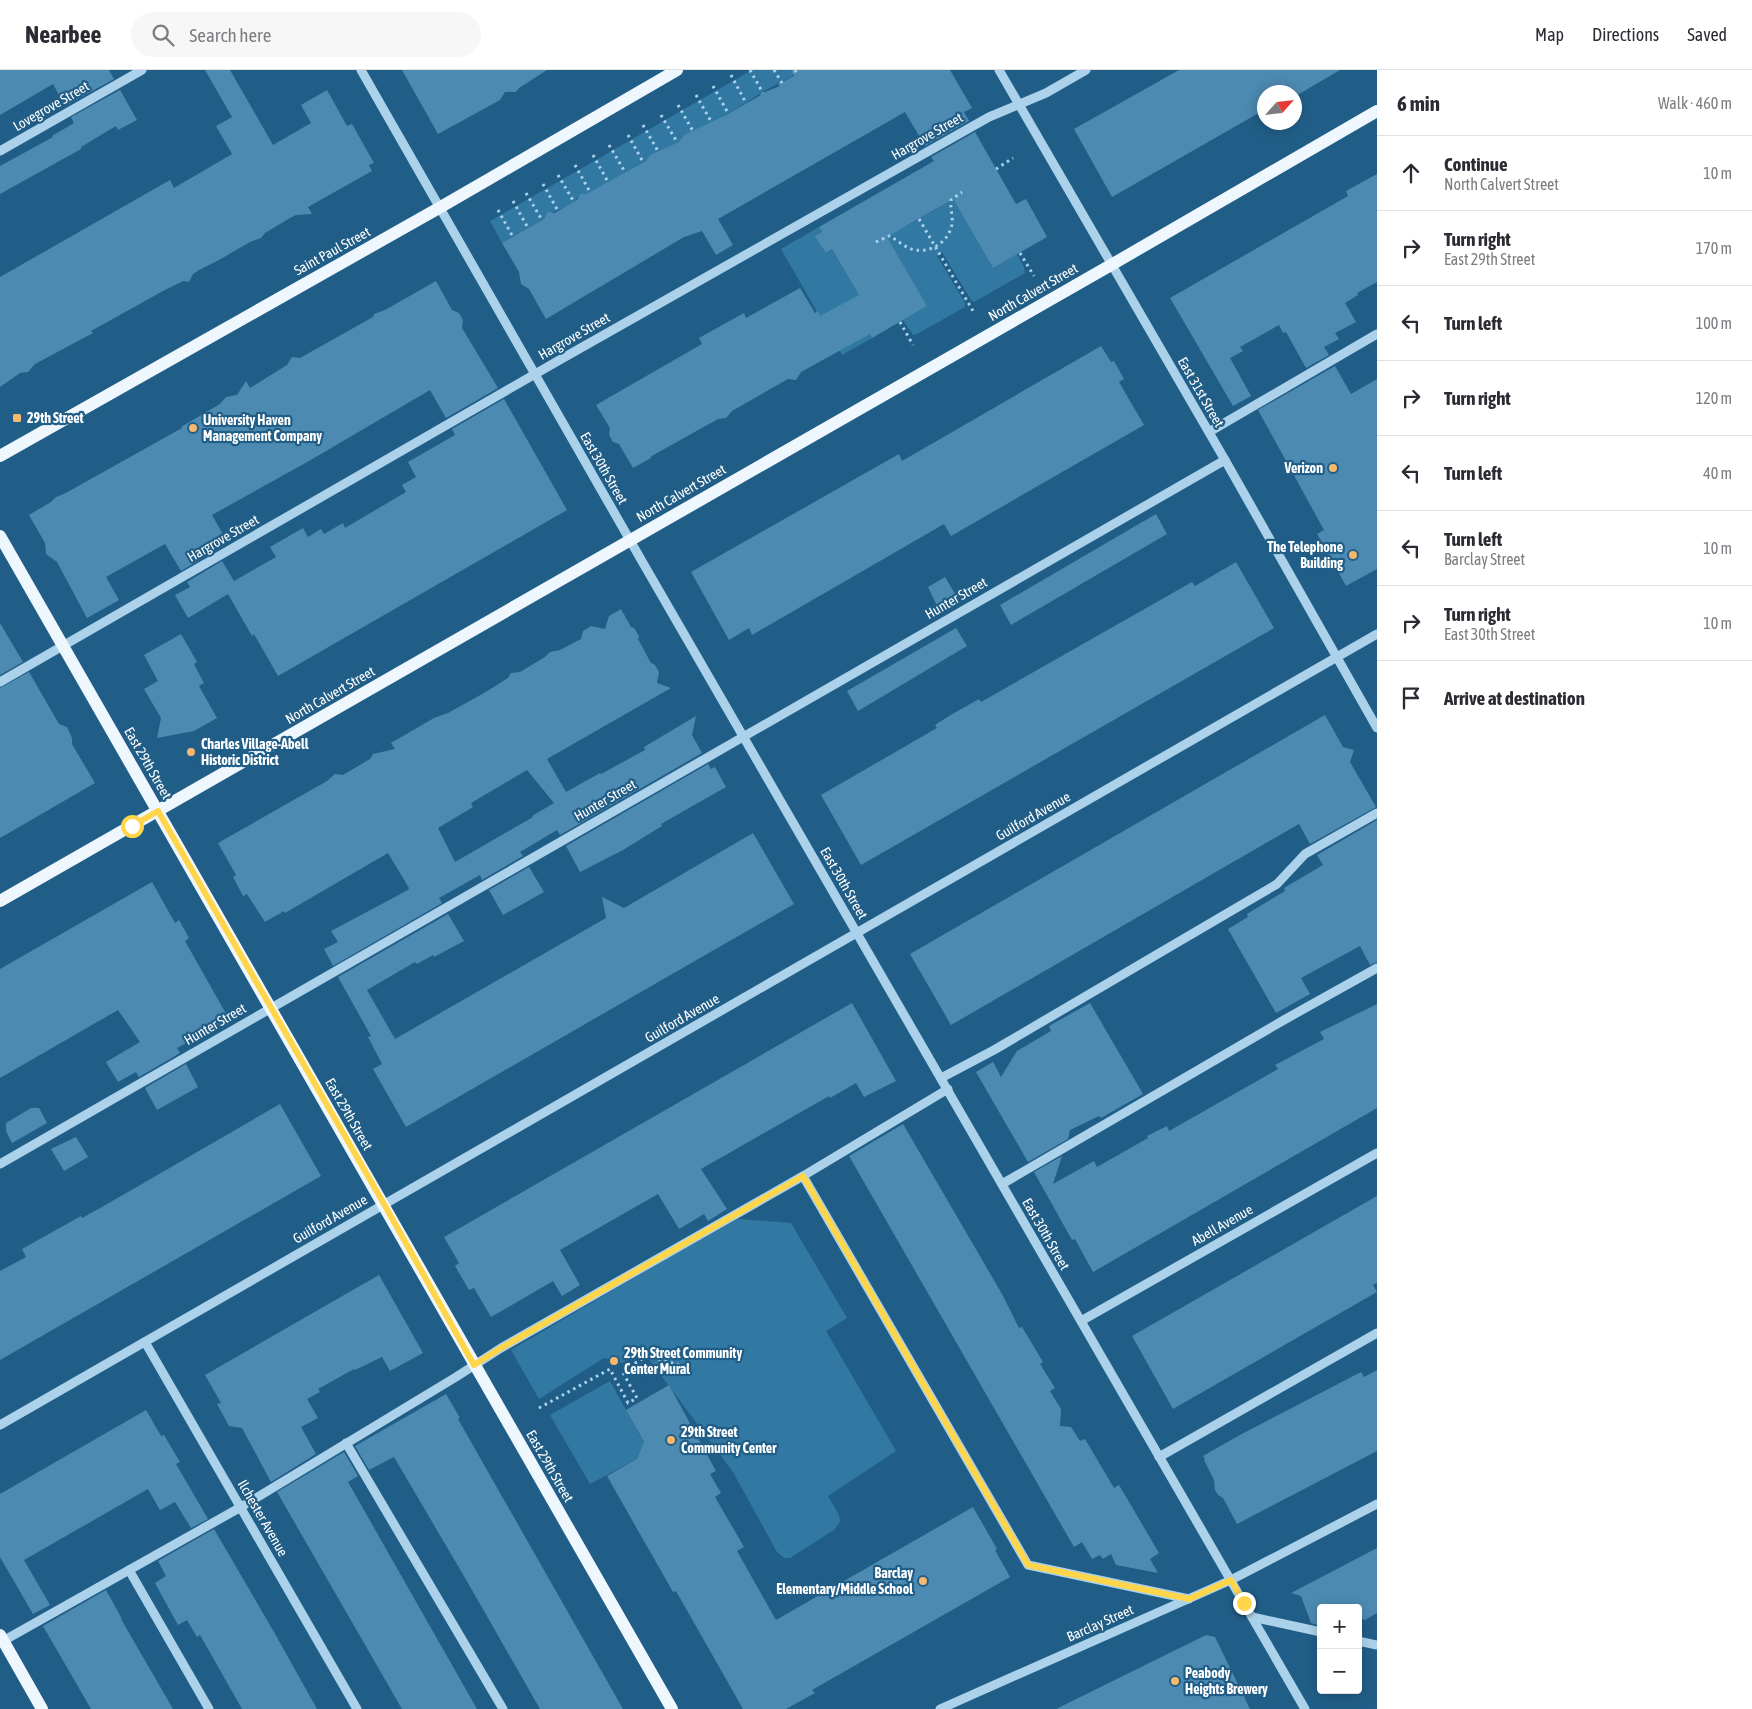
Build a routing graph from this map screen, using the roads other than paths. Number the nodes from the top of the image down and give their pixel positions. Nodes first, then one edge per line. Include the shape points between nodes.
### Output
1 (142, 70) edge
2 (361, 70) edge
3 (677, 70) edge
4 (999, 70) edge
5 (1086, 70) edge
6 (1019, 104) junction
7 (1377, 111) edge
8 (0, 151) edge
9 (439, 208) junction
10 (1111, 265) junction
11 (1377, 334) edge
12 (534, 374) junction
13 (1209, 432) junction
14 (0, 456) edge
15 (1224, 460) junction
16 (0, 536) edge
17 (630, 540) junction
18 (1377, 634) edge
19 (63, 646) junction
20 (1336, 657) junction
21 (0, 682) edge
22 (1377, 728) edge
23 (743, 736) junction
24 (158, 811) junction
25 (1377, 814) edge
26 (0, 901) edge
27 (857, 934) junction
28 (1377, 968) edge
29 (271, 1008) junction
30 (942, 1078) junction
31 (948, 1089) junction
32 (1377, 1153) edge
33 (0, 1164) edge
34 (803, 1176) junction
35 (1002, 1184) junction
36 (384, 1204) junction
37 (1080, 1321) junction
38 (1377, 1333) edge
39 (145, 1342) junction
40 (474, 1365) junction
41 (0, 1425) edge
42 (346, 1443) junction
43 (1159, 1457) junction
44 (1377, 1504) edge
45 (241, 1507) junction
46 (129, 1570) junction
47 (1231, 1580) junction
48 (1189, 1599) junction
49 (1252, 1617) junction
50 (1317, 1631) edge
51 (2, 1638) edge
52 (1362, 1642) edge
53 (1377, 1645) edge
54 (42, 1709) edge
55 (209, 1709) edge
56 (357, 1709) edge
57 (504, 1709) edge
58 (672, 1709) edge
59 (940, 1709) edge
60 (1305, 1709) edge

1 - 8 street, Lovegrove Street
2 - 9 street, East 30th Street
3 - 9 main road, Saint Paul Street
4 - 6 street, East 31st Street
5 - 6 street, Hargrove Street
6 - 10 street, East 31st Street
6 - 12 street, Hargrove Street via 988,117
7 - 10 main road, North Calvert Street
9 - 12 street, East 30th Street
9 - 14 main road, Saint Paul Street
10 - 13 street, East 31st Street
10 - 17 main road, North Calvert Street
11 - 13 street
12 - 17 street, East 30th Street
12 - 19 street, Hargrove Street
13 - 15 street, East 31st Street
15 - 20 street, East 31st Street
15 - 23 street, Hunter Street
16 - 19 main road, East 29th Street
17 - 23 street, East 30th Street
17 - 24 main road, North Calvert Street
18 - 20 street, Guilford Avenue
19 - 21 street, Hargrove Street
19 - 24 main road, East 29th Street
20 - 22 street, East 31st Street
20 - 27 street, Guilford Avenue
23 - 27 street, East 30th Street
23 - 29 street, Hunter Street
24 - 26 main road, North Calvert Street
24 - 29 main road, East 29th Street
25 - 30 street via 1305,854 1277,884
27 - 30 street, East 30th Street
27 - 36 street, Guilford Avenue
28 - 35 street
29 - 33 street, Hunter Street
29 - 36 main road, East 29th Street
30 - 31 street, East 30th Street
31 - 34 street
31 - 35 street, East 30th Street
32 - 37 street, Abell Avenue
34 - 40 street
34 - 48 street via 1028,1565
35 - 37 street, East 30th Street
36 - 39 street, Guilford Avenue
36 - 40 main road, East 29th Street
37 - 43 street, East 30th Street
38 - 43 street
39 - 41 street, Guilford Avenue
39 - 45 street, Ilchester Avenue
40 - 42 street
40 - 58 main road, East 29th Street
42 - 45 street
42 - 57 street
43 - 47 street, East 30th Street
44 - 47 street, Barclay Street
45 - 46 street
45 - 56 street, Ilchester Avenue
46 - 51 street
46 - 55 street
47 - 48 street, Barclay Street
47 - 49 street, East 30th Street
48 - 59 street, Barclay Street
49 - 50 street
49 - 60 street, East 30th Street
51 - 54 main road
52 - 53 street

